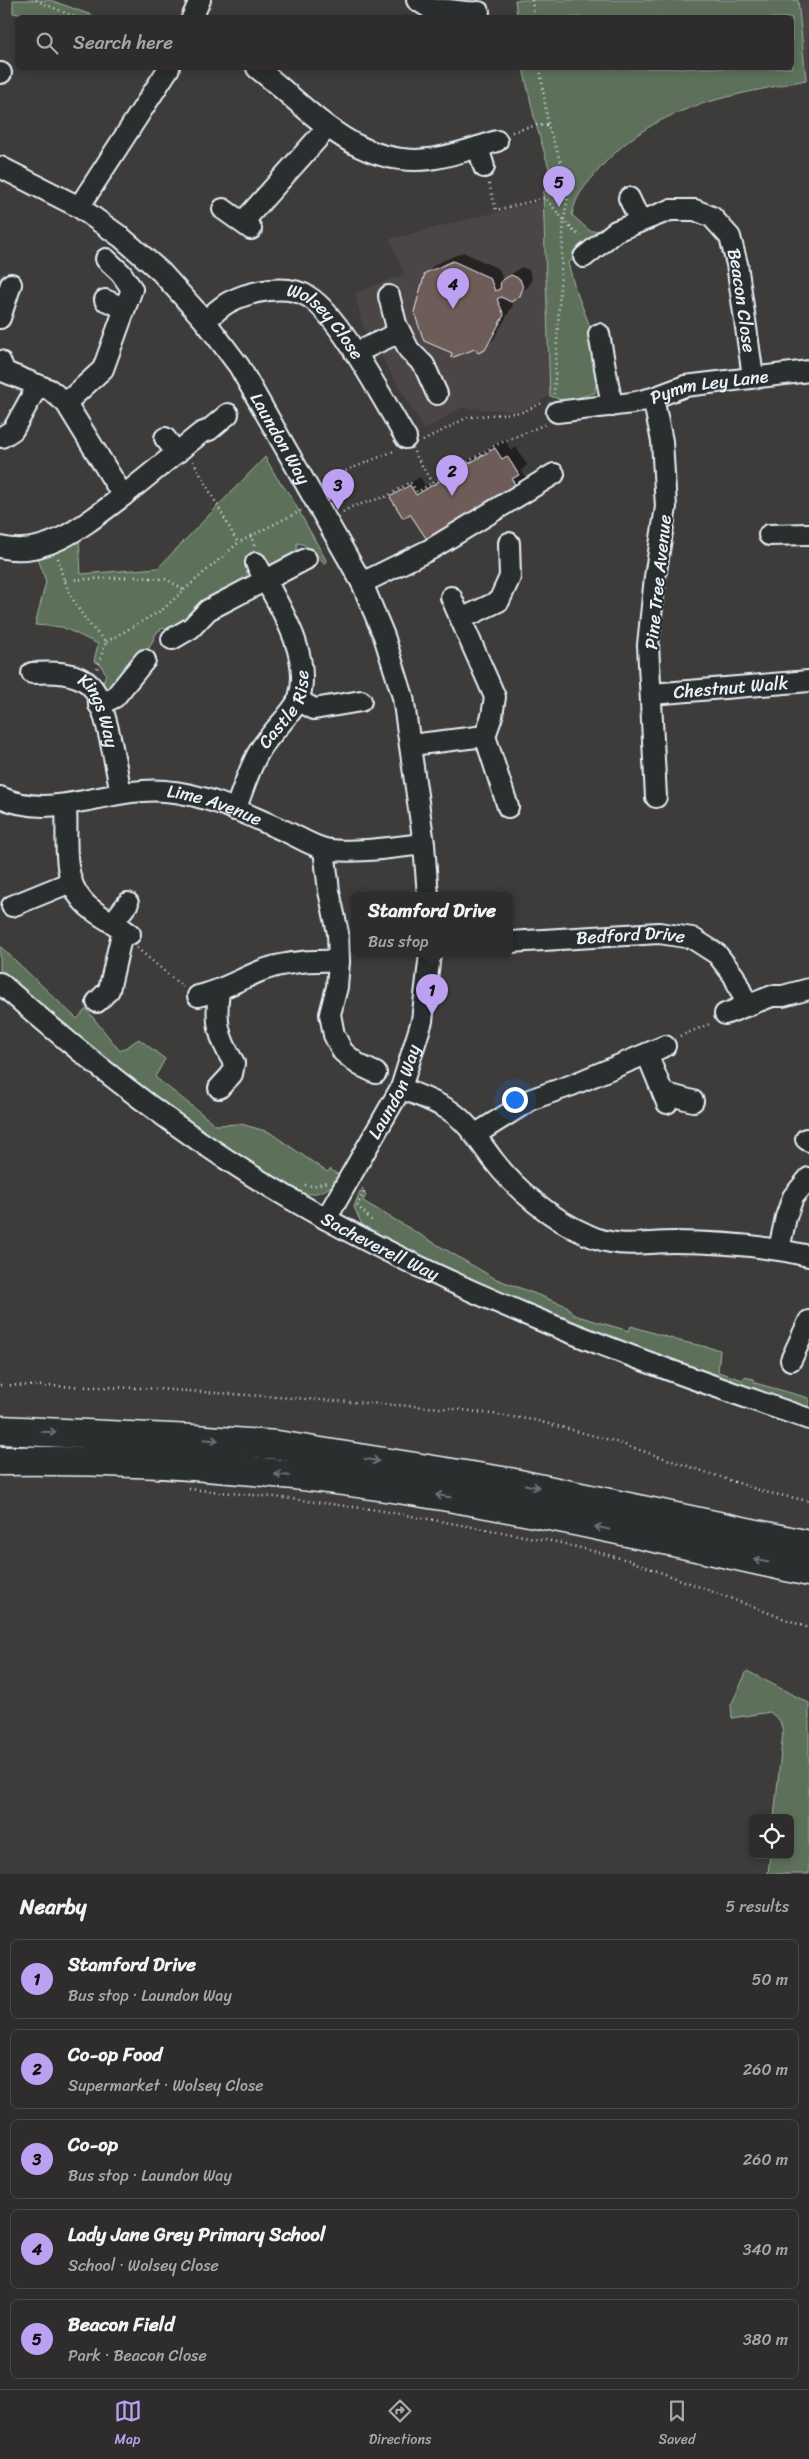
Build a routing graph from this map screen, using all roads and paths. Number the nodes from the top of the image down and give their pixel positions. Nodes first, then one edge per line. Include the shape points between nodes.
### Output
1 (36, 0) edge
2 (200, 0) edge
3 (532, 0) edge
4 (431, 9) edge
5 (478, 12) dead end
6 (70, 15) edge
7 (193, 15) edge
8 (534, 15) edge
9 (168, 70) edge
10 (260, 70) edge
11 (540, 70) edge
12 (548, 125) junction
13 (327, 128) junction
14 (487, 144) junction
15 (0, 167) edge
16 (484, 167) joint
17 (630, 198) dead end
18 (79, 207) junction
19 (223, 209) dead end
20 (564, 219) junction
21 (640, 220) junction
22 (585, 247) joint
23 (106, 259) dead end
24 (11, 284) dead end
25 (389, 296) dead end
26 (105, 300) dead end
27 (124, 308) junction
28 (0, 318) edge
29 (205, 321) junction
30 (400, 332) junction
31 (599, 334) dead end
32 (355, 353) junction
33 (2, 369) edge
34 (809, 371) edge
35 (753, 377) junction
36 (38, 385) junction
37 (437, 394) dead end
38 (653, 398) junction
39 (66, 403) junction
40 (556, 404) junction
41 (612, 406) junction
42 (228, 414) dead end
43 (2, 437) dead end
44 (409, 443) junction
45 (176, 446) junction
46 (554, 474) dead end
47 (432, 483) junction
48 (123, 496) junction
49 (337, 505) dead end
50 (342, 512) dead end
51 (769, 535) dead end
52 (804, 535) edge
53 (54, 542) junction
54 (238, 543) junction
55 (509, 543) dead end
56 (0, 547) edge
57 (306, 559) dead end
58 (260, 572) junction
59 (65, 580) junction
60 (362, 583) junction
61 (184, 590) junction
62 (451, 597) dead end
63 (461, 619) junction
64 (172, 639) dead end
65 (106, 642) junction
66 (145, 660) dead end
67 (32, 673) dead end
68 (809, 681) edge
69 (652, 694) junction
70 (95, 696) junction
71 (298, 700) junction
72 (361, 702) dead end
73 (484, 736) junction
74 (411, 745) junction
75 (121, 793) junction
76 (0, 797) edge
77 (656, 797) dead end
78 (66, 806) junction
79 (508, 807) dead end
80 (235, 810) junction
81 (424, 844) junction
82 (324, 849) junction
83 (71, 882) junction
84 (428, 892) edge
85 (128, 903) dead end
86 (12, 906) dead end
87 (122, 929) junction
88 (513, 942) edge
89 (430, 957) edge
90 (339, 961) junction
91 (0, 983) edge
92 (809, 989) edge
93 (198, 996) joint
94 (222, 1000) junction
95 (97, 1002) dead end
96 (747, 1005) junction
97 (725, 1014) joint
98 (656, 1050) junction
99 (362, 1073) dead end
100 (219, 1088) dead end
101 (401, 1088) junction
102 (693, 1101) dead end
103 (476, 1134) junction
104 (809, 1178) edge
105 (350, 1179) junction
106 (301, 1183) dead end
107 (326, 1219) junction
108 (375, 1224) dead end
109 (779, 1249) junction
110 (809, 1256) edge
111 (809, 1320) edge
112 (791, 1360) dead end
113 (0, 1385) edge
114 (809, 1420) edge
115 (0, 1430) edge
116 (0, 1461) edge
117 (187, 1489) dead end
118 (809, 1501) edge
119 (809, 1546) edge
120 (809, 1572) edge
121 (809, 1628) edge

1 - 6 path
2 - 7 street
3 - 8 path
4 - 5 street via 446,7 465,13
9 - 18 street
10 - 13 street
11 - 12 path
12 - 14 path via 501,135
12 - 20 path via 569,190
13 - 14 street via 357,147 409,159 431,159
13 - 19 street via 247,226
14 - 16 street
15 - 18 street, Laundon Way
16 - 20 path via 496,210 544,198
17 - 21 street
18 - 29 street, Laundon Way via 121,237 161,272
20 - 22 path
20 - 40 path
21 - 22 street, Beacon Close
21 - 35 street, Beacon Close via 670,210 695,210 712,217 730,237 737,264
23 - 27 street via 122,273 132,289
24 - 28 street
25 - 30 street
26 - 27 street
27 - 39 street via 103,369
29 - 32 street, Wolsey Close via 227,303 247,295 291,290 309,297 325,310
29 - 60 street, Laundon Way via 238,366
30 - 32 street
30 - 37 street via 409,350 424,365
31 - 41 street
32 - 44 street, Wolsey Close
33 - 36 street
34 - 35 street, Pymm Ley Lane
35 - 38 street, Pymm Ley Lane via 685,386
36 - 39 street
36 - 43 street via 13,430
38 - 41 street, Pymm Ley Lane
38 - 69 street, Pine Tree Avenue via 662,441 666,506 648,645
39 - 48 street
40 - 41 street, Pymm Ley Lane
40 - 44 path via 523,412 468,417
40 - 47 path via 552,422 496,445
42 - 45 street via 209,430
44 - 47 path
44 - 49 path via 331,477 342,501
45 - 48 street
45 - 54 path
46 - 60 street via 431,549
47 - 50 path via 418,492 410,482 388,496
48 - 53 street
51 - 52 street
53 - 56 street via 30,549
53 - 59 path
54 - 58 path via 251,536 258,553
54 - 61 path
55 - 63 street via 510,577 500,601
57 - 58 street
58 - 64 street via 243,590 208,610 191,628
58 - 71 street, Castle Rise via 301,658 303,680
59 - 61 path via 166,579
59 - 65 path via 88,626
60 - 74 street, Laundon Way via 384,636 400,689
61 - 65 path via 162,610
62 - 63 street
63 - 73 street via 495,697
65 - 70 path
66 - 70 street via 115,697
67 - 70 street, Kings Way via 64,674 80,679
68 - 69 street, Chestnut Walk
69 - 77 street, Pine Tree Avenue
70 - 75 street, Kings Way via 105,718
71 - 72 street via 314,709
71 - 80 street, Castle Rise via 259,752
73 - 74 street
73 - 79 street
74 - 81 street, Laundon Way
75 - 78 street, Lime Avenue
75 - 80 street, Lime Avenue via 167,791 202,798
76 - 78 street, Lime Avenue via 30,805
78 - 83 street
80 - 82 street, Lime Avenue
81 - 82 street, Lime Avenue
81 - 84 street, Laundon Way
82 - 90 street via 338,933
83 - 86 street
83 - 87 street via 82,901
85 - 87 street
87 - 93 path via 134,945
87 - 95 street via 109,990
88 - 96 street, Bedford Drive via 659,933 692,938 717,954 734,976
89 - 101 street, Laundon Way via 422,1021
90 - 94 street via 309,960 263,970
90 - 99 street via 330,1014 334,1035 343,1052
91 - 107 street, Sacheverell Way via 120,1085 251,1176
92 - 96 street
93 - 94 street
94 - 100 street via 216,1017 234,1063 232,1074
96 - 97 street
97 - 98 path via 719,1020 668,1041
98 - 102 street via 665,1098
98 - 103 street via 532,1099
101 - 103 street via 450,1111
101 - 105 street, Laundon Way
103 - 109 street via 494,1161 521,1190 552,1214 589,1236 622,1245 674,1242
104 - 109 street via 792,1197
105 - 106 path via 336,1170 321,1184
105 - 107 street, Laundon Way
105 - 108 path via 365,1191 357,1205
107 - 114 street, Sacheverell Way via 436,1275 526,1314
109 - 110 street
111 - 112 street
113 - 118 path via 171,1390 456,1409 526,1418 610,1440 765,1492
115 -> 119 highway via 277,1446 509,1482
120 -> 116 highway via 442,1496 373,1486 181,1466
117 - 121 path via 377,1510 557,1542 628,1560

